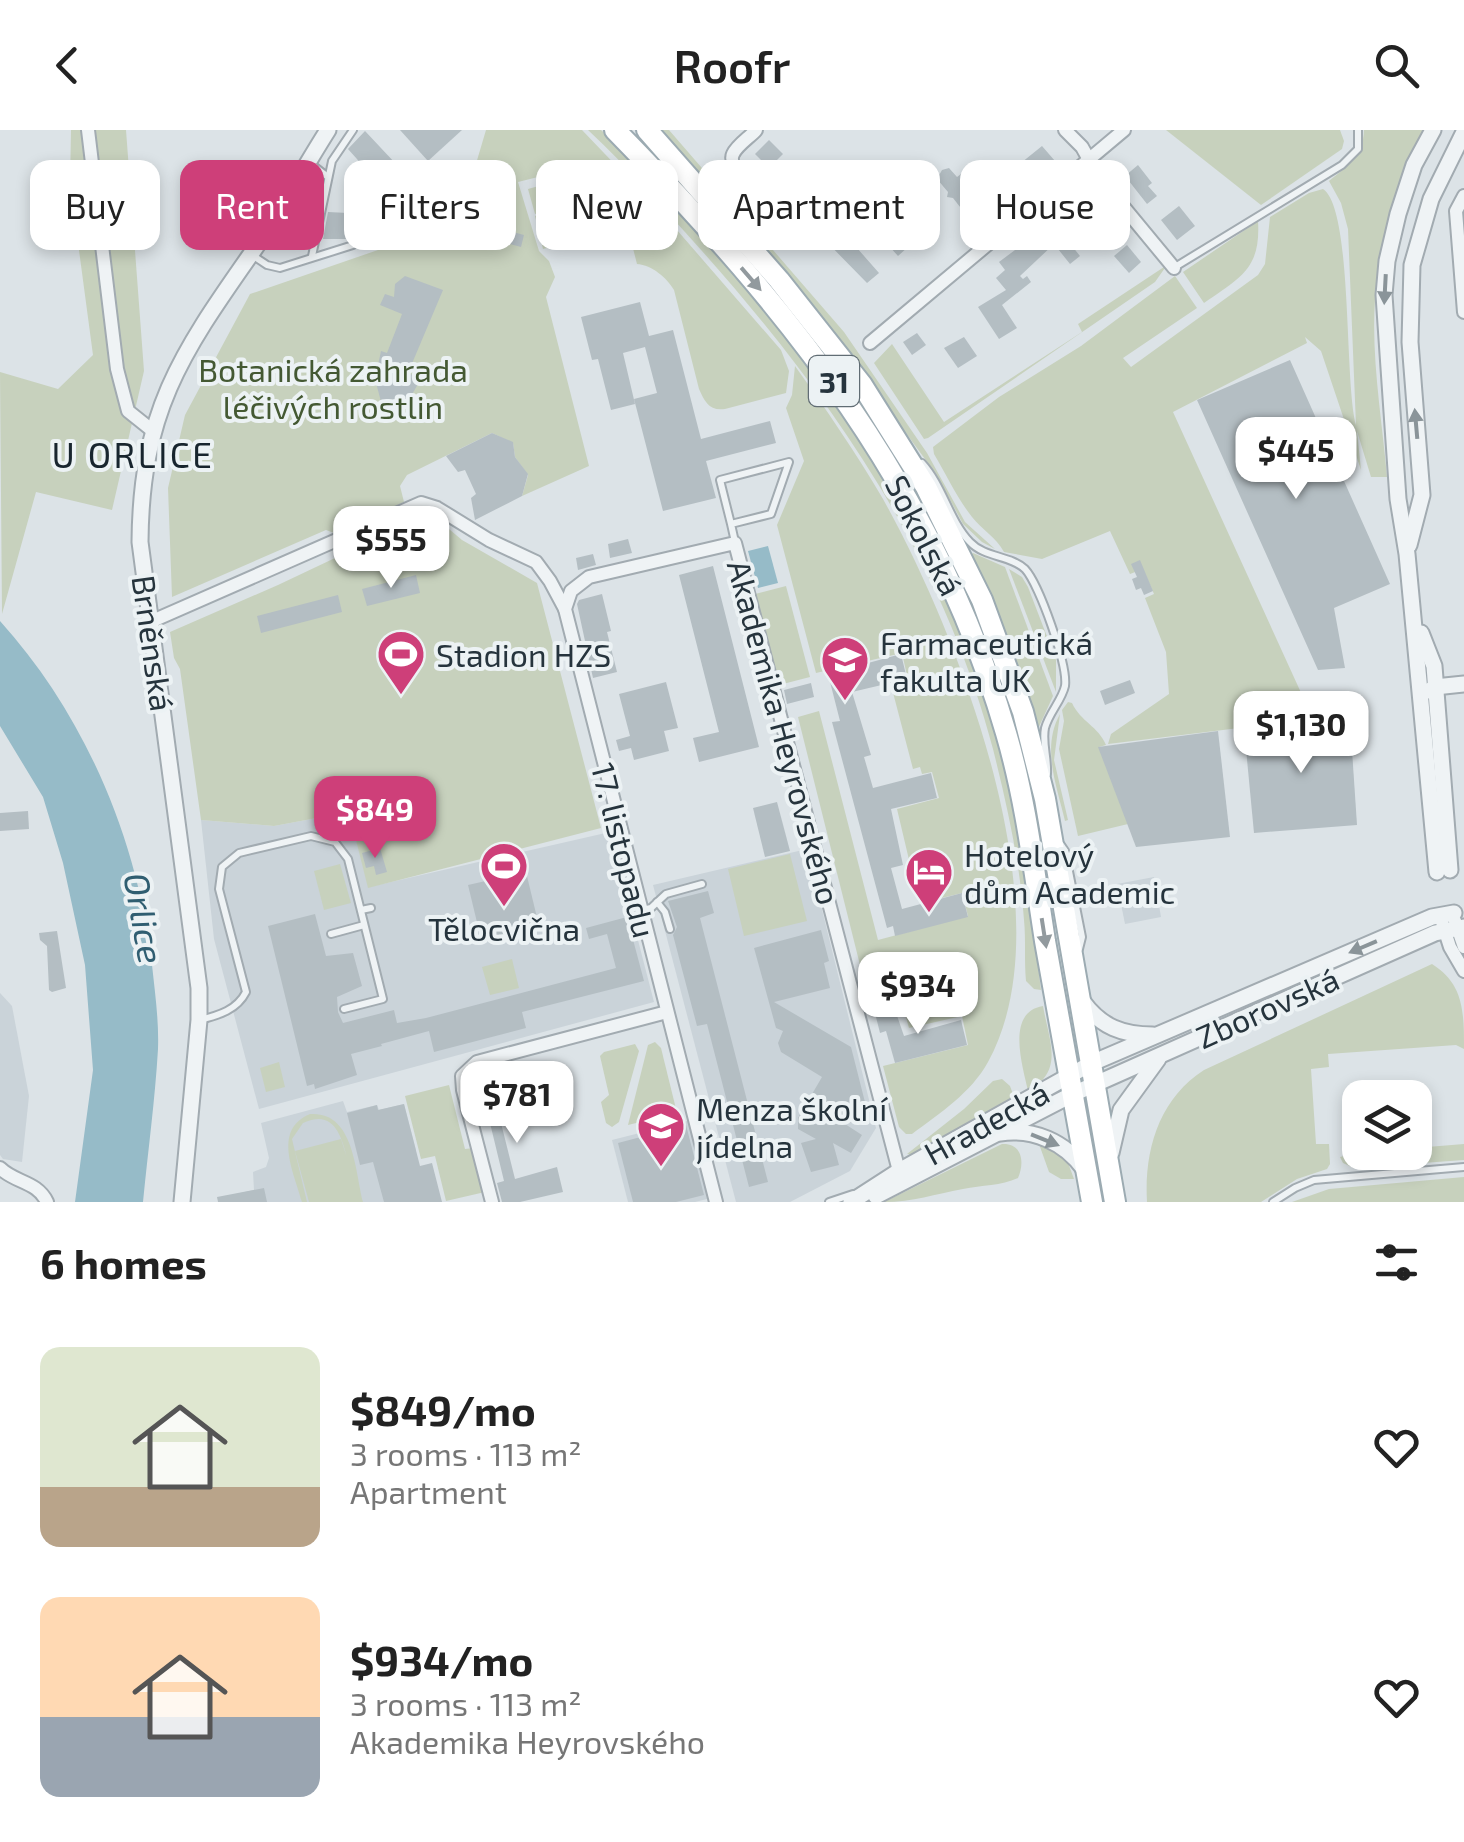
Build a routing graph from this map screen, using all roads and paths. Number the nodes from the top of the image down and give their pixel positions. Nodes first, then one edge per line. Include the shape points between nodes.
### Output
1 (88, 130) edge
2 (328, 130) edge
3 (353, 130) edge
4 (615, 130) edge
5 (647, 130) edge
6 (756, 130) edge
7 (1065, 130) edge
8 (1124, 130) edge
9 (1358, 130) edge
10 (1433, 130) edge
11 (1464, 132) edge
12 (309, 160) edge
13 (732, 160) edge
14 (1089, 160) edge
15 (1091, 160) edge
16 (324, 175) edge
17 (328, 178) junction
18 (1464, 196) edge
19 (1130, 212) edge
20 (344, 247) edge
21 (253, 250) edge
22 (983, 250) edge
23 (251, 254) junction
24 (312, 256) junction
25 (1174, 268) joint
26 (1464, 312) edge
27 (870, 344) dead end
28 (152, 431) junction
29 (899, 442) junction
30 (1407, 466) junction
31 (730, 524) junction
32 (736, 543) junction
33 (1407, 554) junction
34 (565, 609) junction
35 (150, 622) junction
36 (1464, 684) edge
37 (1426, 687) junction
38 (1045, 799) junction
39 (1443, 871) dead end
40 (702, 884) dead end
41 (657, 902) junction
42 (371, 908) dead end
43 (361, 910) junction
44 (641, 910) junction
45 (1452, 923) edge
46 (364, 925) junction
47 (670, 929) dead end
48 (331, 934) dead end
49 (1464, 948) edge
50 (1464, 972) edge
51 (1080, 998) junction
52 (344, 1010) dead end
53 (667, 1012) junction
54 (199, 1020) junction
55 (1157, 1035) junction
56 (1162, 1054) junction
57 (1093, 1073) junction
58 (1072, 1084) junction
59 (991, 1134) junction
60 (1464, 1167) edge
61 (899, 1171) junction
62 (1088, 1174) junction
63 (1111, 1176) junction
64 (3, 1178) edge
65 (874, 1187) junction
66 (47, 1202) edge
67 (182, 1202) edge
68 (492, 1202) edge
69 (716, 1202) edge
70 (830, 1202) edge
71 (851, 1202) edge
72 (863, 1202) edge
73 (1092, 1202) edge
74 (1115, 1202) edge
75 (1273, 1202) edge

1 - 28 street via 117,369 128,411
2 - 12 street, Brněnská
3 - 17 lane via 334,154
4 -> 58 main road, Sokolská / 31 via 830,376 892,468 943,564 984,664 1018,779
5 - 29 main road, Sokolská / 31 via 819,328
6 - 13 street
7 - 14 street
8 - 15 street
9 - 25 lane via 1358,149 1348,160
10 -> 30 street via 1410,178 1387,262 1385,338
30 -> 11 street via 1412,265 1430,199
16 - 17 lane
17 - 24 lane
18 - 26 street via 1456,211
19 - 25 street
20 - 24 lane
21 - 23 street, Brněnská
22 - 27 street
23 - 24 lane via 280,268
23 - 28 street, Brněnská via 174,374
28 - 35 street, Brněnská via 140,508
29 - 38 main road, Sokolská / 31 via 982,600 1023,712
29 - 38 lane via 928,470 968,540 1019,564 1036,590 1065,682 1044,731
30 - 33 street
30 - 33 street via 1422,496
31 - 31 lane via 771,514 789,462 720,480
31 - 32 lane
32 - 34 street, Akademika Heyrovského via 590,577 571,592
32 - 61 street, Akademika Heyrovského
33 - 37 street via 1413,610 1434,666
34 - 35 street, 17. listopadu via 536,562 437,508 414,504
34 - 44 street, 17. listopadu
35 - 54 street, Brněnská via 190,903
36 - 37 street
37 - 39 street
38 - 51 main road, Sokolská / 31
40 - 41 lane
41 - 44 lane
41 - 47 lane
42 - 43 lane
43 - 46 lane
43 - 54 lane via 348,858 335,842 311,836 239,853 222,867 218,888 246,992 226,1012
44 - 53 street, 17. listopadu
45 - 49 street
45 - 50 street
45 -> 55 street, Zborovská
45 - 56 street, Zborovská
46 - 48 lane
46 - 52 lane via 383,999
51 - 55 street via 1108,1027
51 - 57 main road, Sokolská / 31
53 - 68 street via 469,1068 462,1090
53 - 69 street, 17. listopadu
54 - 67 street, Brněnská
55 - 57 street, Zborovská
56 - 57 street, Zborovská
56 - 63 street via 1121,1110
57 - 58 street, Zborovská
57 - 63 main road, Sokolská / 31
58 - 59 street, Hradecká
58 - 61 street, Hradecká
58 - 62 main road, Sokolská / 31
59 -> 62 street via 1051,1140
59 - 72 street, Hradecká
60 - 75 lane via 1337,1176 1294,1188
61 - 65 street, Hradecká
62 - 73 main road, Sokolská / 31
63 - 74 main road, Sokolská / 31
64 - 66 street via 38,1189
65 - 70 lane
65 - 71 street, Hradecká

